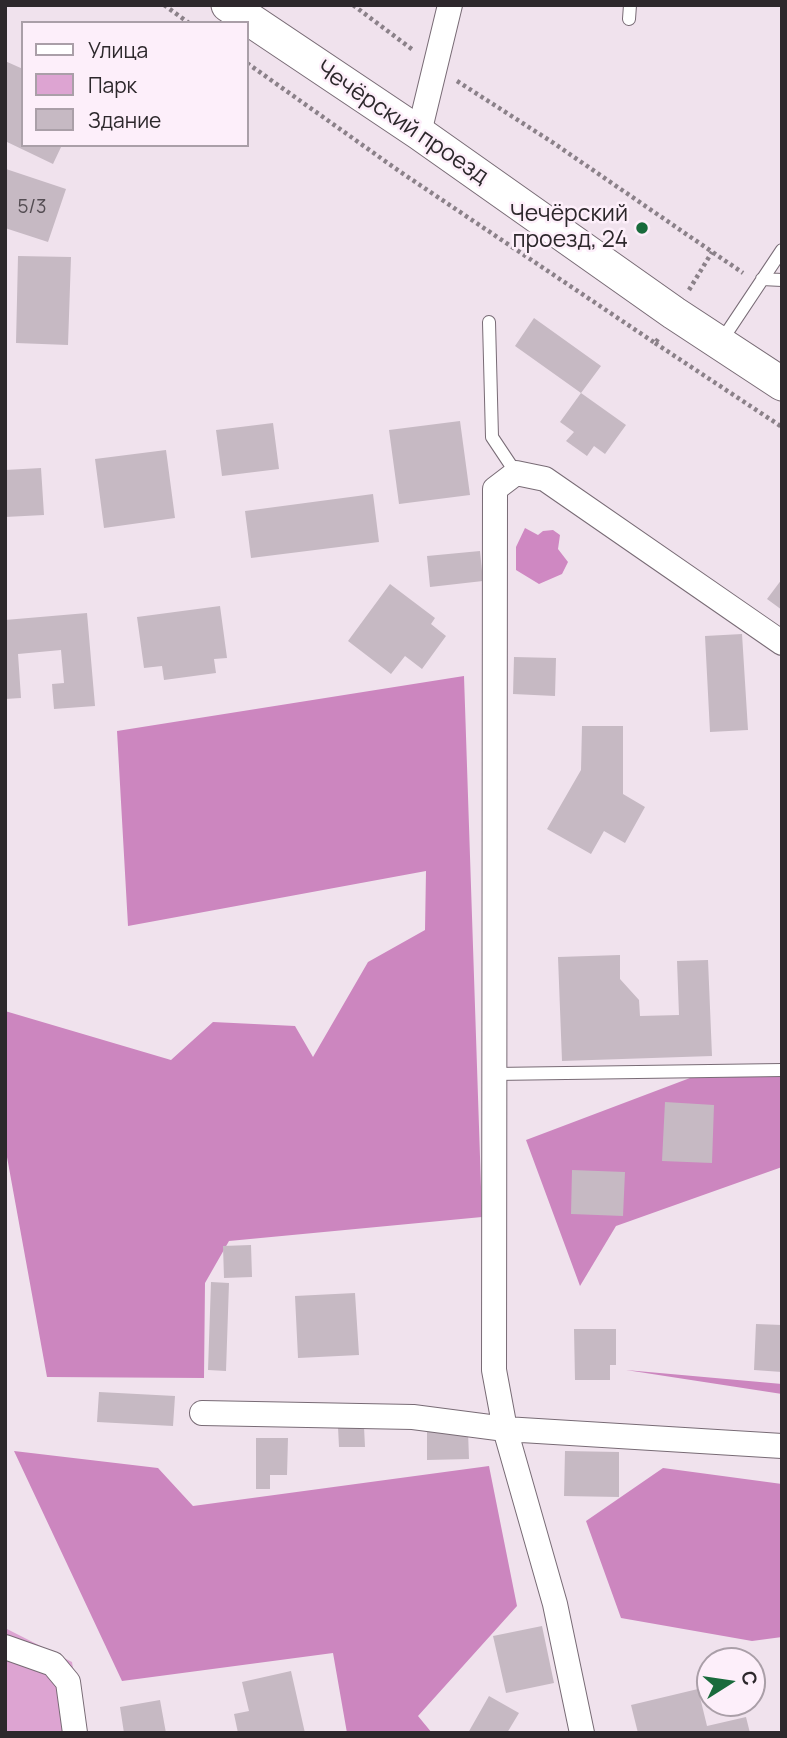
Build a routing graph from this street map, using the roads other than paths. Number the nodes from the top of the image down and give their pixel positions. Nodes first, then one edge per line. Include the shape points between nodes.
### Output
1 (229, 5) edge
2 (450, 5) edge
3 (630, 5) edge
4 (629, 19) dead end
5 (419, 132) junction
6 (782, 250) edge
7 (782, 280) edge
8 (761, 282) junction
9 (489, 322) dead end
10 (720, 343) junction
11 (782, 384) edge
12 (516, 473) junction
13 (782, 643) edge
14 (782, 1070) edge
15 (494, 1074) junction
16 (202, 1413) dead end
17 (505, 1429) junction
18 (782, 1446) edge
19 (5, 1647) edge
20 (75, 1733) edge
21 (582, 1733) edge

1 - 5 main road, Чечёрский проезд
2 - 5 street
3 - 4 lane
5 - 10 main road, Чечёрский проезд
6 - 8 lane
7 - 8 lane
8 - 10 lane
9 - 12 lane via 492,437
10 - 11 main road, Чечёрский проезд
12 - 13 street via 545,479
12 - 15 street via 495,489
14 - 15 lane
15 - 17 street via 494,1370
16 - 17 street via 413,1417
17 - 18 street
17 - 21 street via 555,1604
19 - 20 street via 53,1664 68,1682

